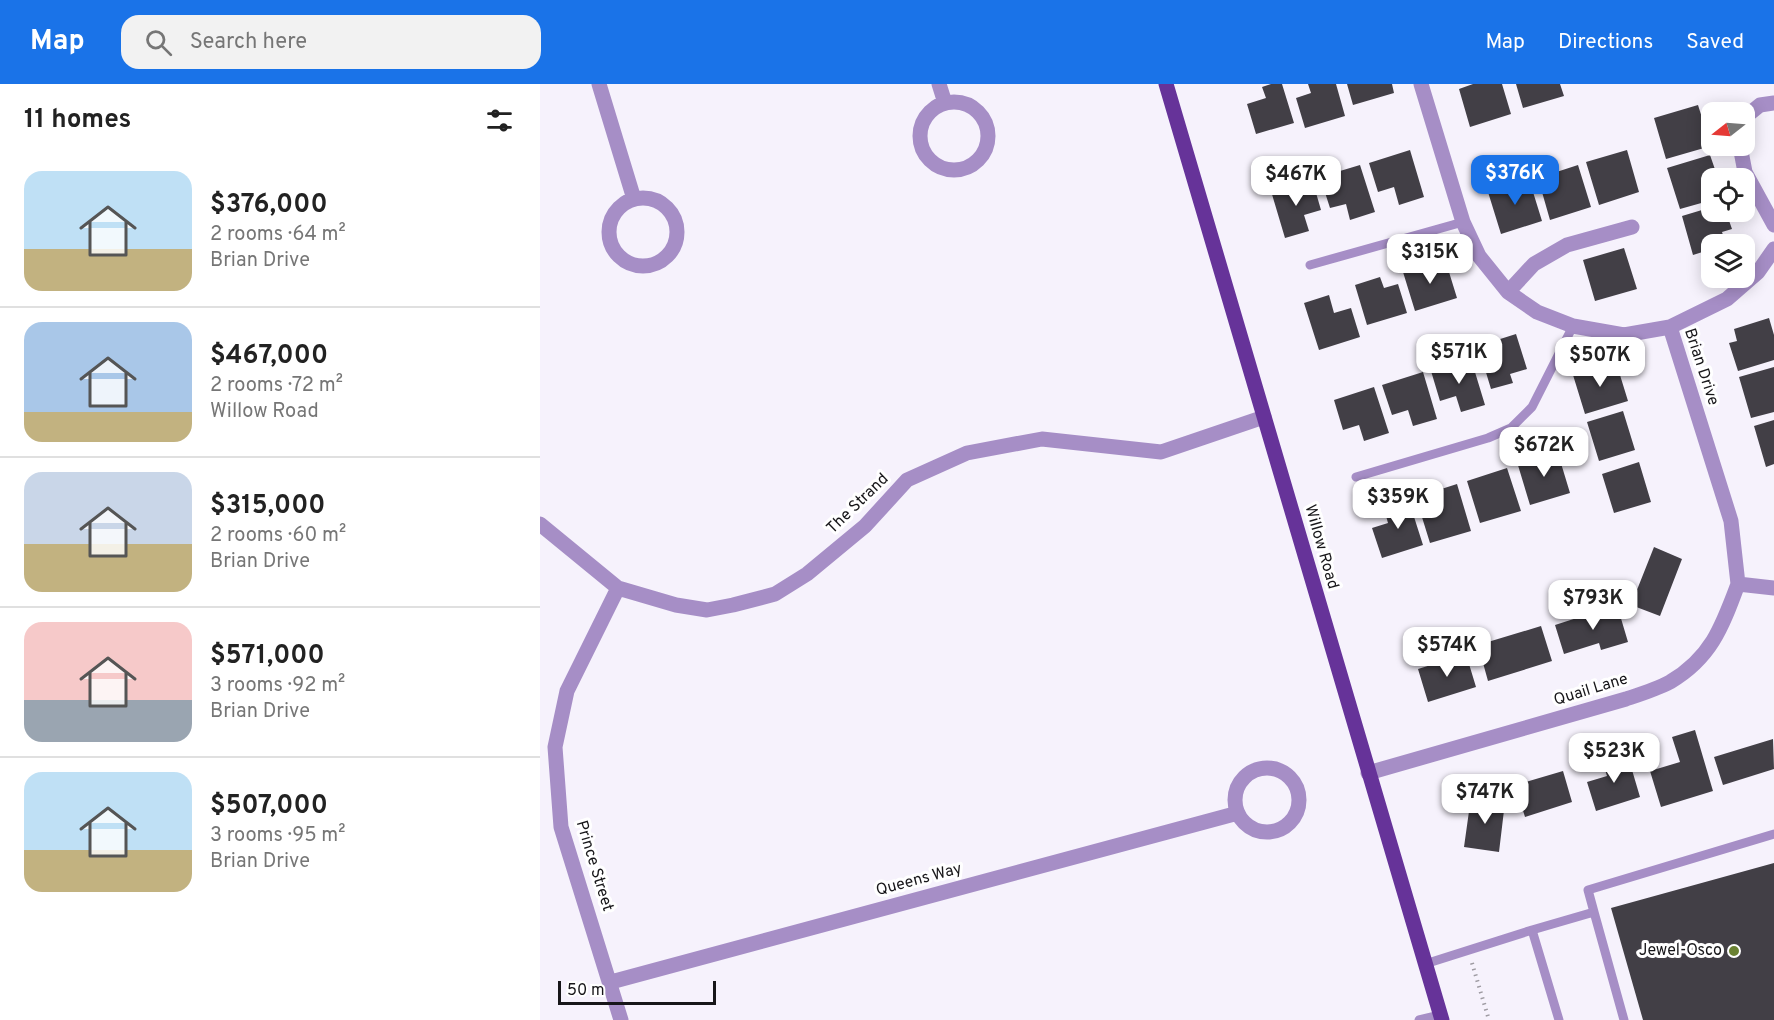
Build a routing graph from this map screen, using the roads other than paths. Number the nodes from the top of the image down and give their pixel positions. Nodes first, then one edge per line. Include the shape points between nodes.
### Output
1 (598, 84) edge
2 (939, 84) edge
3 (1166, 84) edge
4 (1421, 84) edge
5 (945, 103) junction
6 (1774, 103) edge
7 (1755, 109) edge
8 (1742, 156) edge
9 (634, 199) junction
10 (1463, 222) junction
11 (1774, 225) edge
12 (1632, 227) dead end
13 (1774, 249) edge
14 (1310, 265) dead end
15 (1508, 292) junction
16 (1573, 326) junction
17 (1670, 327) junction
18 (1264, 417) junction
19 (1356, 477) dead end
20 (540, 524) edge
21 (1738, 584) junction
22 (618, 588) junction
23 (1774, 588) edge
24 (1368, 773) junction
25 (1238, 813) junction
26 (1774, 834) edge
27 (1594, 912) junction
28 (1532, 930) junction
29 (1425, 964) junction
30 (610, 982) junction
31 (1441, 1017) edge
32 (621, 1020) edge
33 (1419, 1020) edge
34 (1559, 1020) edge
35 (1624, 1020) edge

1 - 9 street
2 - 5 street
3 - 18 main road, Willow Road
4 - 10 street, Brian Drive
5 - 5 street via 929,113 920,129 922,148 942,168 962,169 972,165 986,148 987,127 976,109 956,102
6 - 7 street
8 - 11 street via 1745,172
9 - 9 street via 618,209 609,226 609,236 623,260 651,265 669,254 677,234 676,224 655,200
10 - 14 lane
10 - 15 street, Brian Drive via 1479,256
12 - 15 street via 1567,245 1534,264
13 - 17 street via 1758,272 1727,299
15 - 16 street, Brian Drive via 1537,312
16 - 17 street, Brian Drive via 1623,335
16 - 19 lane via 1532,407 1511,428
17 - 21 street, Brian Drive via 1731,521
18 - 22 street, The Strand via 1161,452 1042,439 967,453 907,480 865,526 807,574 775,594 733,606 707,610
18 - 24 main road, Willow Road
20 - 22 street, The Strand
21 - 23 street
21 - 24 street, Quail Lane via 1714,642 1692,668 1668,683 1626,699
22 - 30 street, Prince Street via 567,691 555,747 561,827
24 - 29 main road, Willow Road
25 - 25 street via 1260,832 1281,830 1296,816 1300,796 1297,786 1283,771 1264,767 1254,770 1239,784 1235,803
25 - 30 street, Queens Way
26 - 27 lane via 1588,890
27 - 28 lane
27 - 35 lane
28 - 29 lane
28 - 34 lane
29 - 31 main road, Willow Road
30 - 32 street, Prince Street
31 - 33 lane

